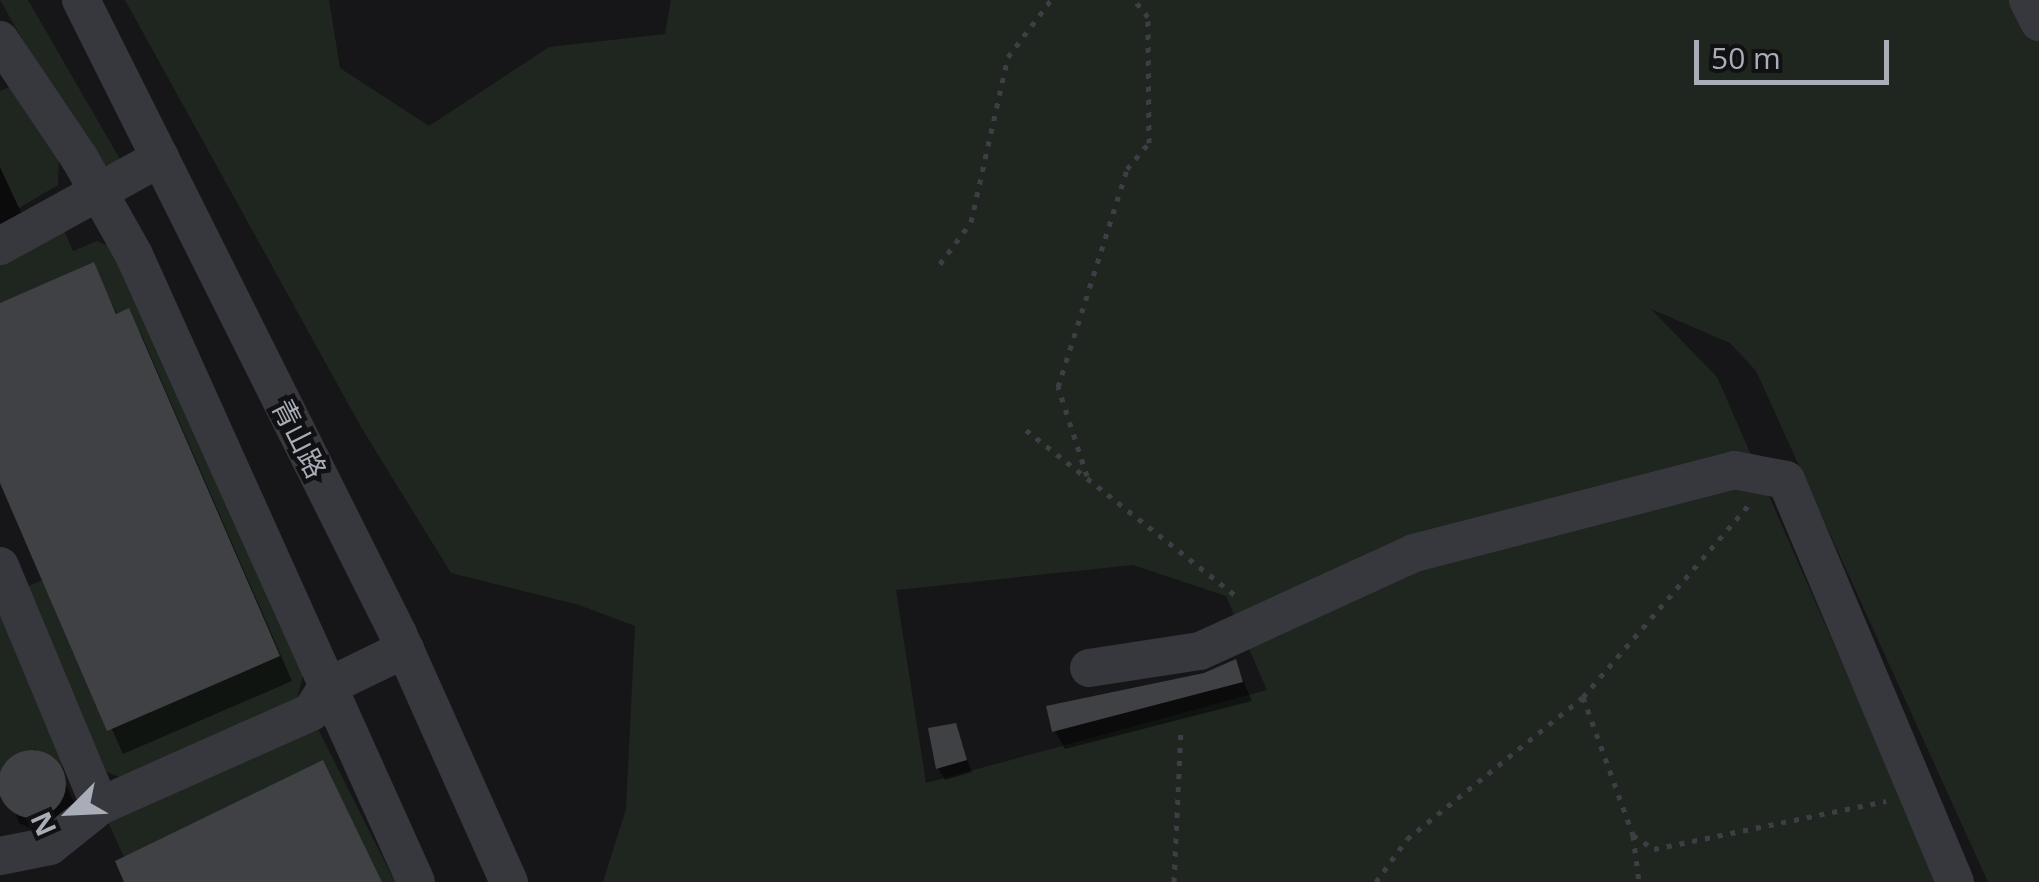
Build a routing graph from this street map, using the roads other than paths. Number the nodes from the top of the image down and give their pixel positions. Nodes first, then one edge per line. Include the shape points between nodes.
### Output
1 (81, 0) edge
2 (2028, 0) edge
3 (2039, 22) edge
4 (0, 40) edge
5 (160, 158) junction
6 (96, 188) junction
7 (0, 246) edge
8 (0, 566) edge
9 (405, 648) junction
10 (1090, 668) dead end
11 (327, 687) junction
12 (100, 806) junction
13 (0, 856) edge
14 (416, 882) edge
15 (508, 882) edge
16 (1955, 882) edge

1 - 5 street, 青山路
2 - 3 street
4 - 6 street
5 - 6 street
5 - 9 street, 青山路
6 - 7 street
6 - 11 street via 134,255
8 - 12 street
9 - 11 street
9 - 15 street, 青山路
10 - 16 street via 1200,652 1414,554 1734,470 1786,480
11 - 12 street via 311,712
11 - 14 street
12 - 13 street via 50,846

